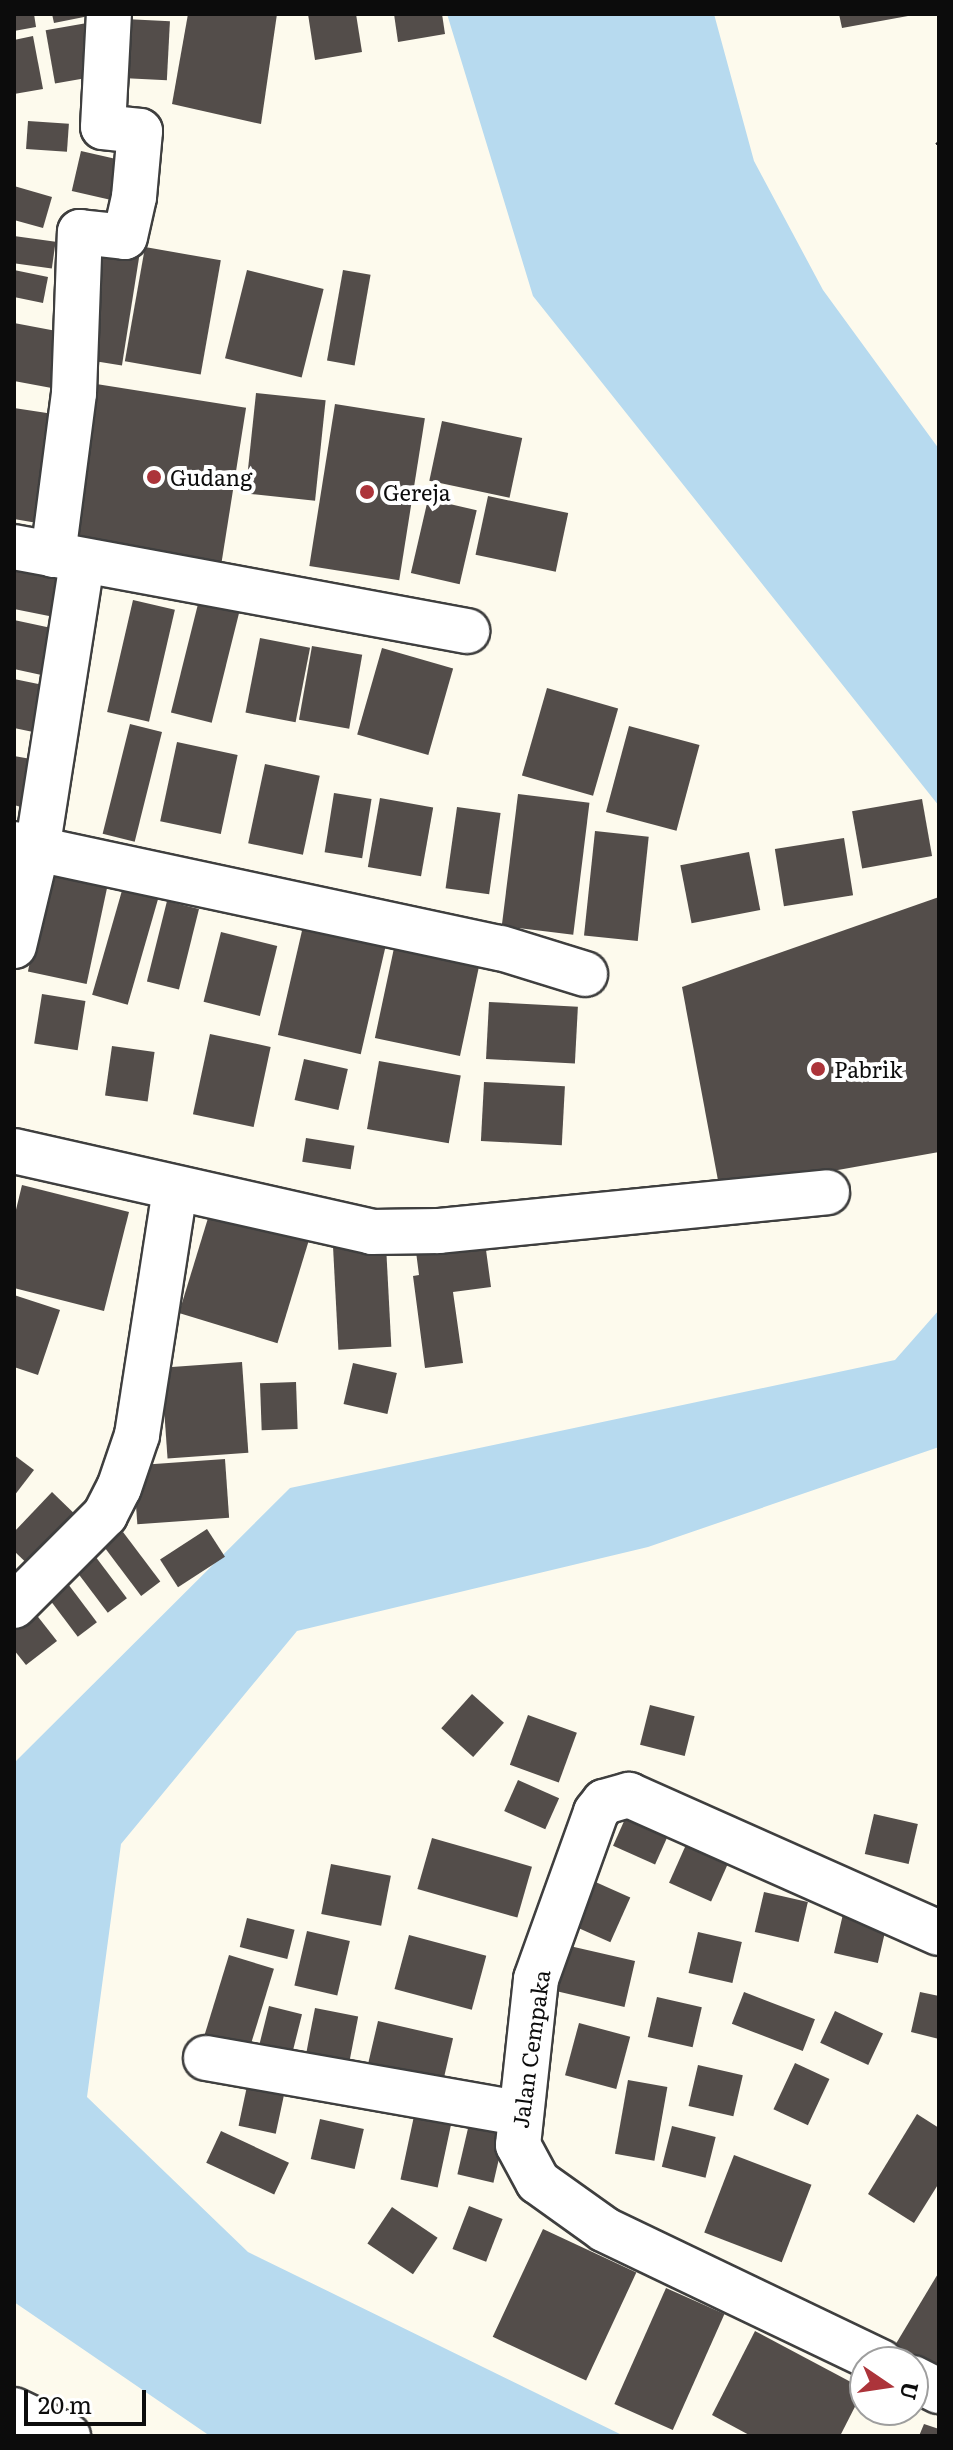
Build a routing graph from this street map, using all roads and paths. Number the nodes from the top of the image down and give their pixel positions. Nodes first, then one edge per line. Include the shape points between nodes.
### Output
1 (109, 14) edge
2 (50, 555) edge
3 (467, 631) dead end
4 (25, 847) edge
5 (14, 946) edge
6 (585, 974) dead end
7 (14, 1151) edge
8 (175, 1190) junction
9 (827, 1192) dead end
10 (14, 1606) edge
11 (939, 1933) edge
12 (206, 2058) dead end
13 (518, 2113) junction
14 (849, 2347) edge
15 (14, 2410) edge
16 (68, 2436) edge

1 - 2 street via 103,127 140,131 135,184 125,237 80,232 71,433
2 - 3 street
2 - 4 street
4 - 5 street
4 - 6 street via 501,948
7 - 8 street
8 - 9 street via 372,1232 439,1231
8 - 10 street via 137,1435 119,1488 85,1537
11 - 13 street, Jalan Cempaka via 629,1795 615,1797 604,1802 590,1825 536,1979
12 - 13 street
13 - 14 street, Jalan Cempaka via 518,2145 526,2168 551,2194 604,2229
15 - 16 street

